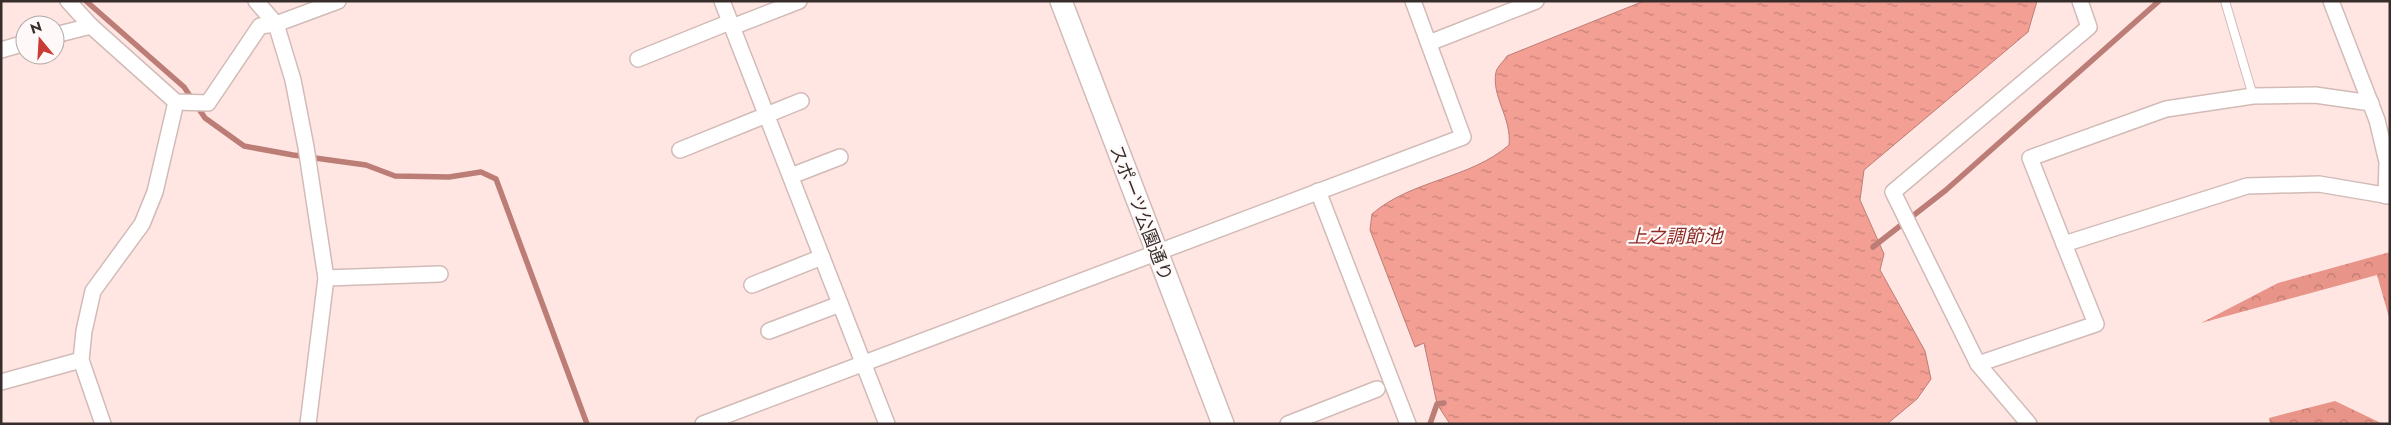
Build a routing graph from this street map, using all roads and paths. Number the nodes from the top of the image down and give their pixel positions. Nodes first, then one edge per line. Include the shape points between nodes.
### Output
1 (68, 1) edge
2 (256, 1) edge
3 (338, 1) edge
4 (722, 1) edge
5 (799, 1) edge
6 (1060, 1) edge
7 (1413, 1) edge
8 (1536, 1) edge
9 (2080, 1) edge
10 (2225, 1) edge
11 (2331, 1) edge
12 (276, 24) junction
13 (731, 25) junction
14 (91, 26) junction
15 (65, 33) edge
16 (1429, 43) junction
17 (15, 46) edge
18 (1, 50) edge
19 (638, 59) dead end
20 (2253, 96) junction
21 (179, 102) junction
22 (801, 102) dead end
23 (2371, 103) junction
24 (766, 115) junction
25 (680, 150) dead end
26 (840, 157) dead end
27 (791, 176) junction
28 (1318, 191) junction
29 (2388, 196) edge
30 (2064, 244) junction
31 (1157, 254) junction
32 (822, 258) junction
33 (440, 274) dead end
34 (326, 278) junction
35 (752, 285) dead end
36 (840, 304) junction
37 (769, 331) dead end
38 (81, 360) junction
39 (863, 363) junction
40 (1978, 364) junction
41 (1, 382) edge
42 (1377, 390) dead end
43 (103, 424) edge
44 (308, 424) edge
45 (703, 424) edge
46 (886, 424) edge
47 (1223, 424) edge
48 (1288, 424) edge
49 (1408, 424) edge
50 (2029, 424) edge

1 - 14 street
2 - 12 street
3 - 12 street
4 - 13 street
5 - 13 street
6 - 31 street, スポーツ公園通り
7 - 16 street
8 - 16 street
9 - 40 street via 2089,27 1893,192
10 - 20 lane
11 - 23 street
12 - 21 street via 260,26 208,102
12 - 34 street via 306,147
13 - 19 street
13 - 24 street
14 - 15 street
14 - 21 street
16 - 28 street via 1463,137
17 - 18 street
20 - 23 street via 2315,94
20 - 30 street via 2166,108 2030,158
21 - 38 street via 155,192 142,224 93,292
22 - 24 street
23 - 29 street via 2387,162
24 - 25 street
24 - 27 street
26 - 27 street
27 - 32 street
28 - 31 street
28 - 49 street
29 - 30 street via 2319,184 2247,186
30 - 40 street via 2096,324
31 - 39 street
31 - 47 street, スポーツ公園通り
32 - 35 street
32 - 36 street
33 - 34 street
34 - 44 street
36 - 37 street
36 - 39 street
38 - 41 street
38 - 43 street
39 - 45 street
39 - 46 street
40 - 50 street
42 - 48 street

